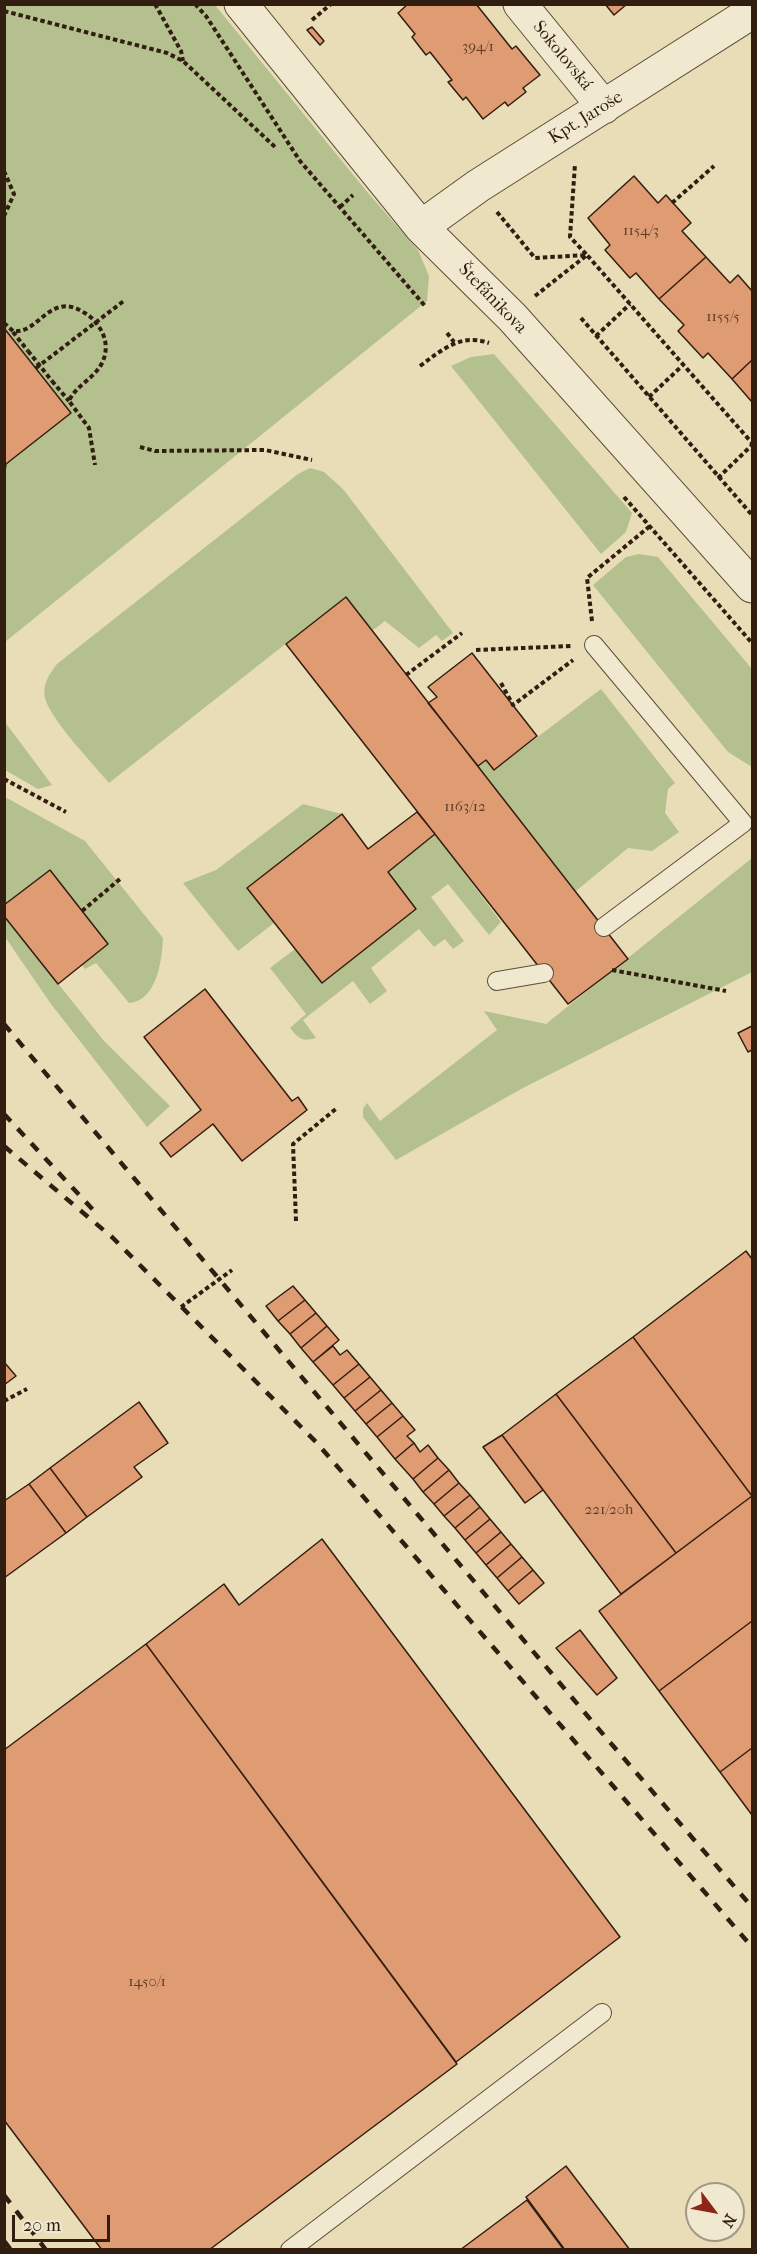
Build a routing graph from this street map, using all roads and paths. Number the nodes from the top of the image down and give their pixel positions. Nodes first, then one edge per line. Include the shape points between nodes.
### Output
1 (155, 4) edge
2 (195, 4) edge
3 (241, 4) edge
4 (331, 4) edge
5 (520, 4) edge
6 (4, 11) edge
7 (753, 12) edge
8 (312, 20) dead end
9 (183, 62) junction
10 (604, 107) junction
11 (275, 147) dead end
12 (575, 162) dead end
13 (714, 166) dead end
14 (4, 171) edge
15 (672, 203) dead end
16 (495, 210) dead end
17 (4, 216) edge
18 (421, 227) junction
19 (587, 255) junction
20 (125, 300) dead end
21 (531, 300) dead end
22 (630, 304) junction
23 (424, 306) dead end
24 (581, 318) dead end
25 (96, 322) junction
26 (4, 323) edge
27 (13, 331) junction
28 (447, 333) dead end
29 (596, 336) junction
30 (454, 342) junction
31 (496, 351) dead end
32 (683, 364) junction
33 (420, 366) dead end
34 (36, 368) dead end
35 (648, 397) junction
36 (69, 401) junction
37 (753, 444) edge
38 (140, 447) dead end
39 (312, 460) dead end
40 (95, 465) dead end
41 (718, 478) junction
42 (619, 491) dead end
43 (753, 515) edge
44 (650, 526) junction
45 (753, 586) edge
46 (462, 633) dead end
47 (753, 643) edge
48 (594, 645) junction
49 (476, 650) dead end
50 (406, 675) dead end
51 (501, 683) dead end
52 (4, 779) edge
53 (66, 812) dead end
54 (120, 879) dead end
55 (82, 911) dead end
56 (604, 927) dead end
57 (612, 970) dead end
58 (544, 973) dead end
59 (497, 981) dead end
60 (726, 991) dead end
61 (337, 1108) dead end
62 (296, 1221) dead end
63 (232, 1270) dead end
64 (181, 1307) dead end
65 (27, 1389) dead end
66 (4, 1401) edge
67 (602, 2013) dead end
68 (290, 2250) edge

1 - 9 path
2 - 23 path via 300,161
3 - 18 street, Štefánikova
4 - 8 path
5 - 10 street, Sokolovská
6 - 9 path via 167,53
7 - 10 street, Kpt. Jaroše
9 - 11 path
10 - 18 street, Kpt. Jaroše via 478,186
12 - 19 path via 570,237
13 - 15 path
14 - 17 path via 14,194
16 - 19 path via 535,258
18 - 45 street, Štefánikova via 513,318
19 - 21 path
19 - 22 path
20 - 25 path
22 - 29 path
22 - 32 path
24 - 29 path
25 - 27 path via 76,308 66,307 43,315 24,330
25 - 34 path
25 - 36 path via 106,341 102,365 74,391
26 - 27 path
27 - 36 path, bridge
28 - 30 path
29 - 35 path
30 - 31 path via 472,338 488,342
30 - 33 path
32 - 35 path
32 - 37 path
35 - 41 path
36 - 40 path via 88,428
37 - 41 path
38 - 39 path via 155,451 265,450
41 - 43 path
42 - 44 path
44 - 47 path
44 - 48 path via 587,578
46 - 50 path
48 - 49 path
48 - 51 path via 513,705
48 - 56 lane via 743,823
52 - 53 path
54 - 55 path
57 - 60 path
58 - 59 lane
61 - 62 path via 293,1143
63 - 64 path
65 - 66 path
67 - 68 lane

